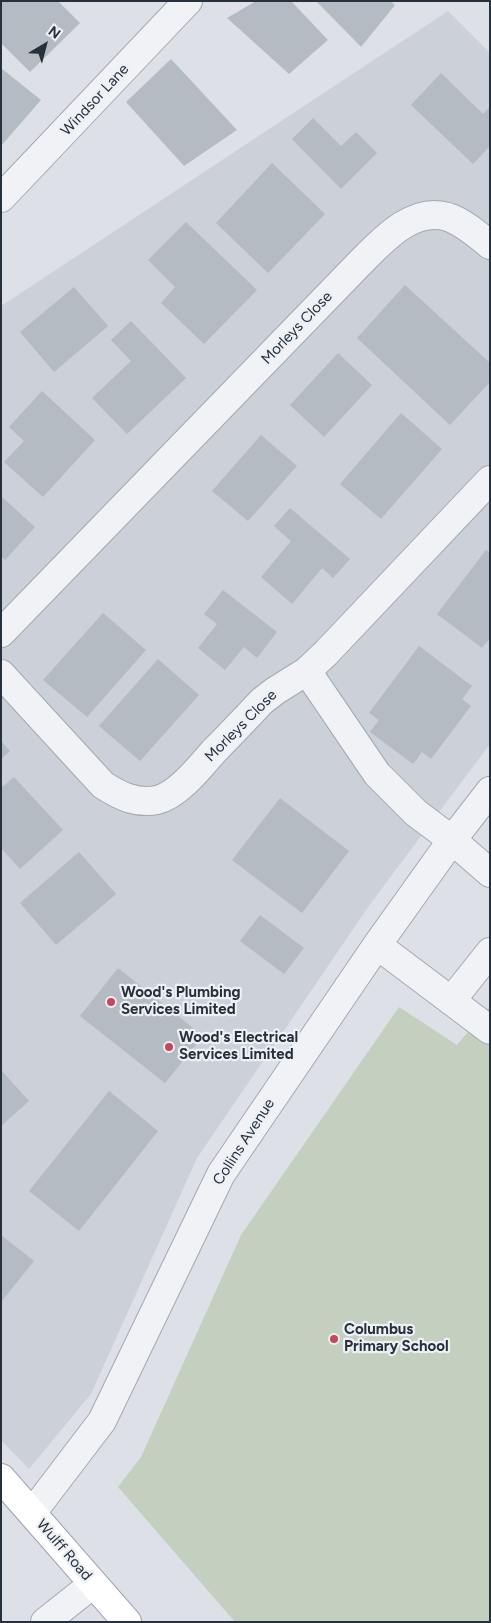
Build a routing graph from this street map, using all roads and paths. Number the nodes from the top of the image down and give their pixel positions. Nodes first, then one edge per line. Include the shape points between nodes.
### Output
1 (188, 1) edge
2 (1, 198) edge
3 (490, 245) edge
4 (490, 480) edge
5 (1, 633) edge
6 (307, 671) junction
7 (1, 674) edge
8 (490, 791) edge
9 (452, 840) junction
10 (490, 874) edge
11 (376, 945) junction
12 (490, 952) edge
13 (451, 1001) junction
14 (490, 1030) edge
15 (1, 1478) edge
16 (32, 1512) junction
17 (93, 1584) junction
18 (45, 1622) edge
19 (127, 1622) edge

1 - 2 street, Windsor Lane
3 - 5 street, Morleys Close via 457,222 434,215 412,220 394,232 364,258
4 - 6 street, Morleys Close
6 - 7 street, Morleys Close via 262,701 182,785 156,800 118,796 103,785
6 - 9 street via 377,774 416,813
8 - 9 street, Collins Avenue
9 - 10 street
9 - 11 street, Collins Avenue
11 - 13 street
11 - 16 street, Collins Avenue via 221,1174 102,1421
12 - 13 street
13 - 14 street
15 - 16 main road, Wulff Road
16 - 17 main road, Wulff Road
17 - 18 street
17 - 19 main road, Wulff Road

